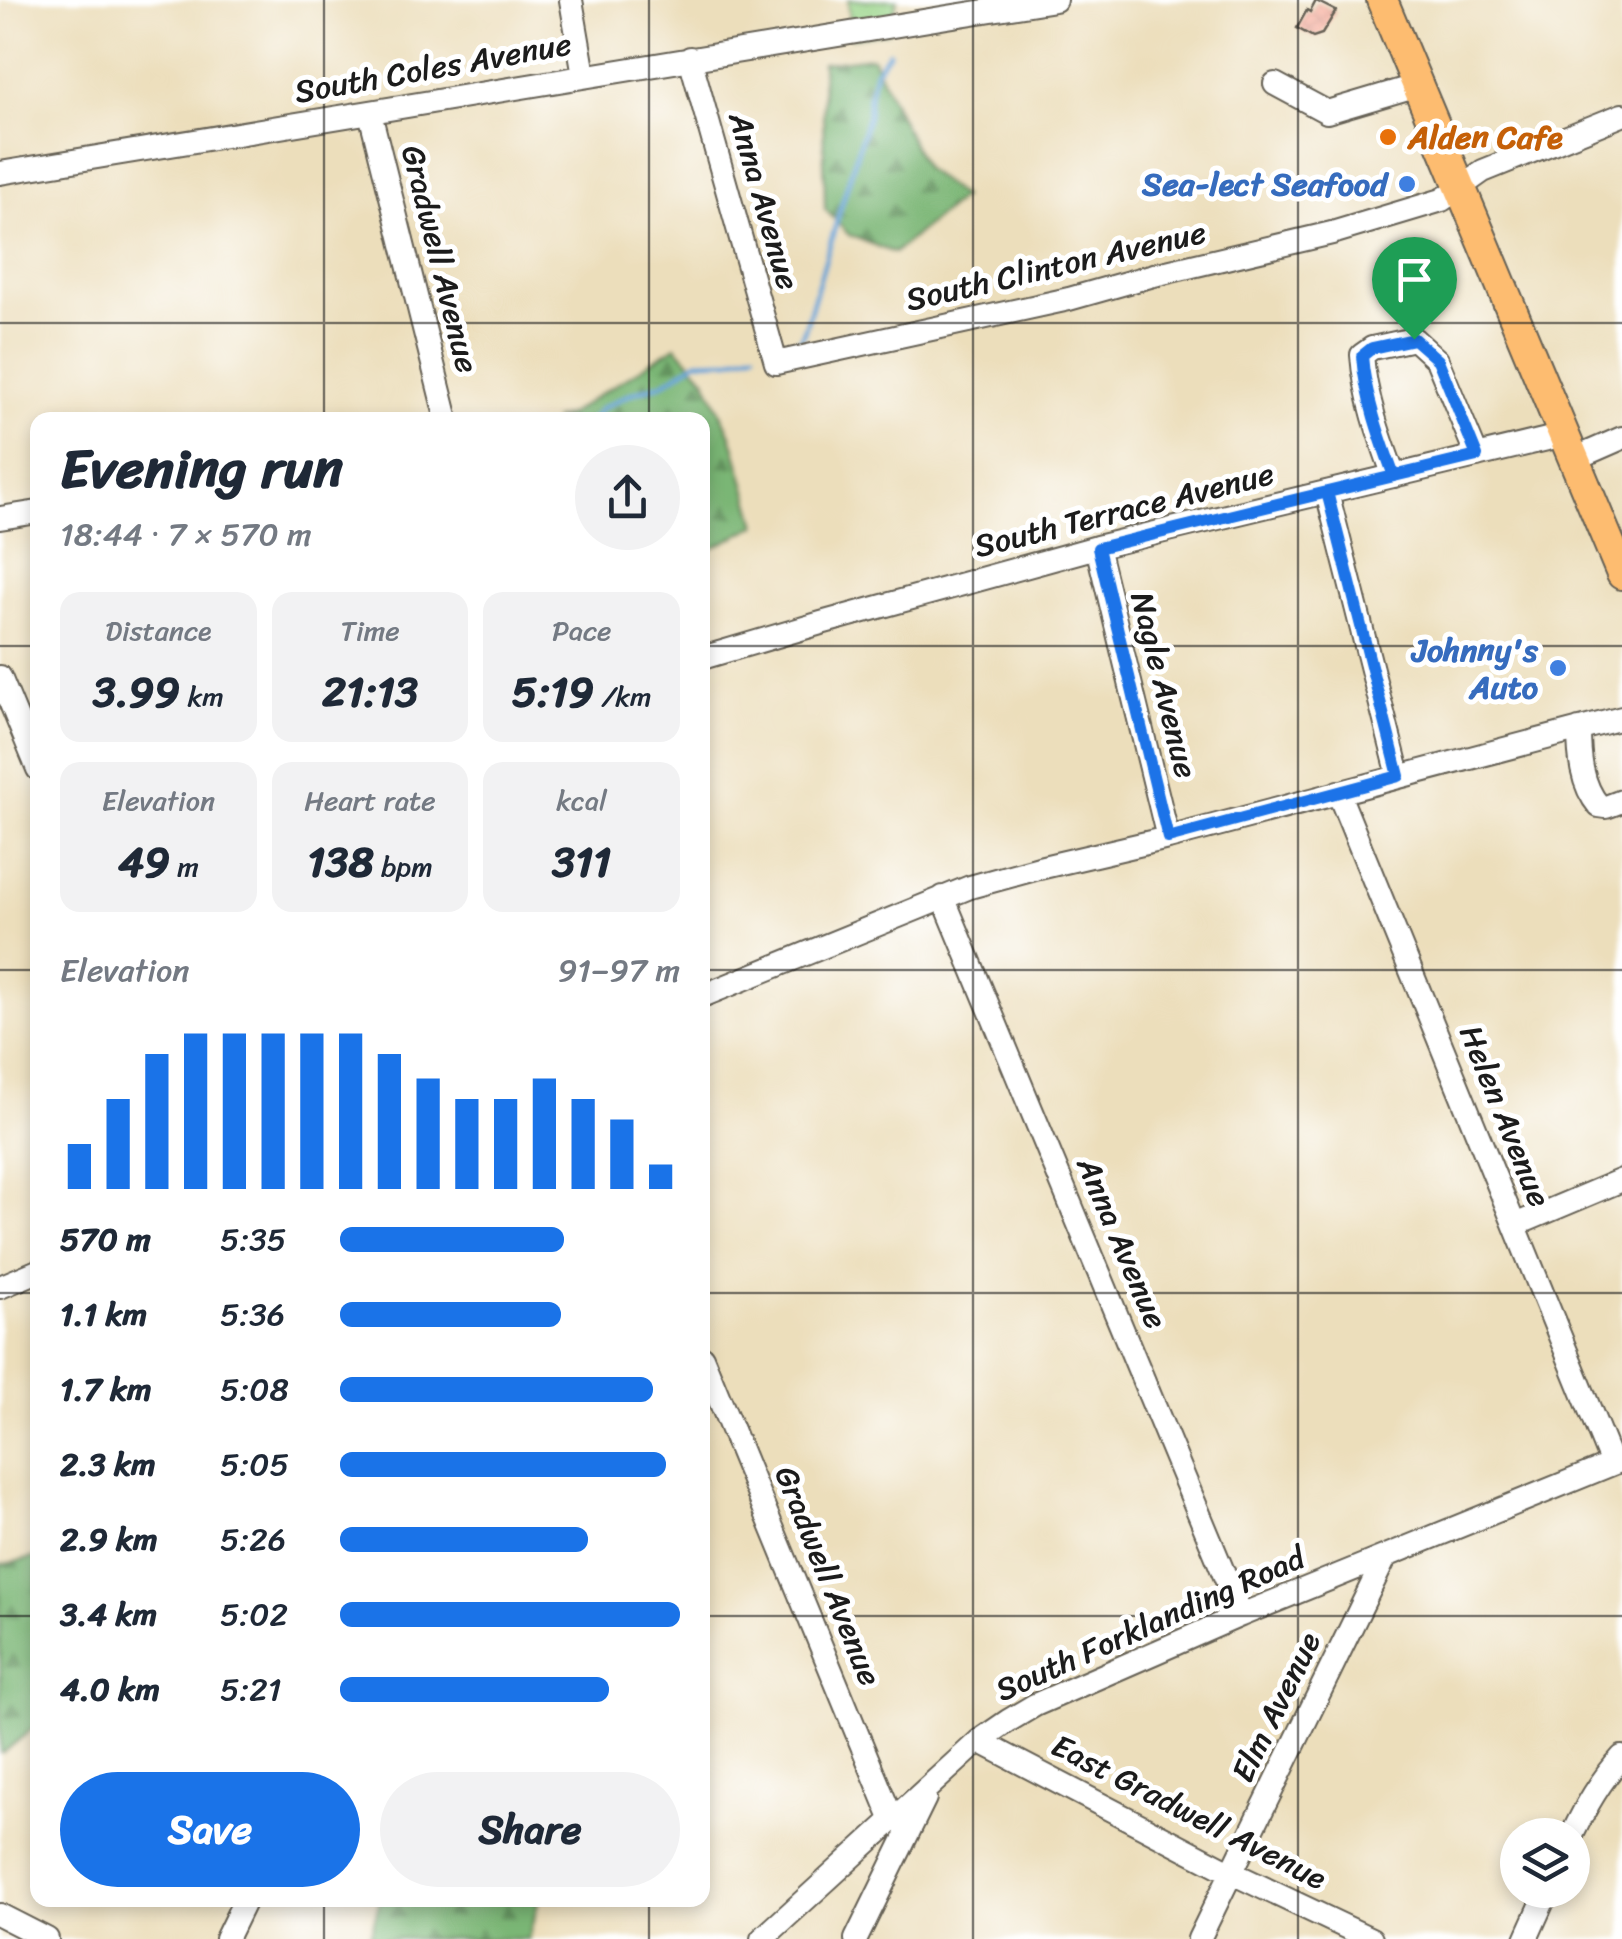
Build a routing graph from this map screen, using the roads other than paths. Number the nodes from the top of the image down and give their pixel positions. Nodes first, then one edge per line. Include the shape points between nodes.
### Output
1 (571, 0) edge
2 (1055, 0) edge
3 (1382, 0) edge
4 (690, 58) junction
5 (584, 76) junction
6 (1276, 84) dead end
7 (1418, 85) junction
8 (370, 113) junction
9 (1622, 115) edge
10 (0, 172) edge
11 (1461, 186) junction
12 (776, 363) joint
13 (445, 412) edge
14 (1622, 438) edge
15 (1569, 447) junction
16 (1477, 456) junction
17 (1394, 476) junction
18 (1327, 492) junction
19 (30, 513) edge
20 (0, 518) edge
21 (1098, 548) junction
22 (1622, 574) edge
23 (710, 656) edge
24 (0, 677) edge
25 (1622, 718) edge
26 (1579, 728) junction
27 (30, 750) edge
28 (1399, 776) junction
29 (1338, 792) junction
30 (1622, 801) edge
31 (1168, 838) junction
32 (942, 897) junction
33 (710, 993) edge
34 (1622, 1180) edge
35 (1515, 1225) junction
36 (30, 1274) edge
37 (0, 1287) edge
38 (710, 1376) edge
39 (1617, 1462) edge
40 (1385, 1558) junction
41 (1241, 1615) junction
42 (980, 1741) junction
43 (1619, 1766) edge
44 (930, 1786) junction
45 (1580, 1818) edge
46 (893, 1820) junction
47 (1232, 1873) junction
48 (242, 1907) edge
49 (1540, 1908) edge
50 (0, 1916) edge
51 (47, 1939) edge
52 (226, 1939) edge
53 (762, 1939) edge
54 (856, 1939) edge
55 (1199, 1939) edge
56 (1370, 1939) edge
57 (1526, 1939) edge

1 - 5 street
2 - 4 street, South Coles Avenue
3 - 7 main road
4 - 5 street, South Coles Avenue
4 - 12 street, Anna Avenue
5 - 8 street, South Coles Avenue
6 - 7 street via 1327,112
7 - 11 main road
8 - 10 street, South Coles Avenue
8 - 13 street, Gradwell Avenue
9 - 11 street, South Clinton Avenue
11 - 12 street, South Clinton Avenue via 1442,200 1320,236
11 - 15 main road
14 - 15 street, South Terrace Avenue
15 - 16 street, South Terrace Avenue
15 - 22 main road
16 - 17 street, South Terrace Avenue
16 - 17 street via 1438,360 1414,339 1372,348 1362,356 1364,372
17 - 18 street, South Terrace Avenue
18 - 21 street, South Terrace Avenue
18 - 28 street
19 - 20 street
21 - 23 street, South Terrace Avenue
21 - 31 street, Nagle Avenue
24 - 27 street
25 - 26 street
26 - 28 street
26 - 30 street via 1579,759 1592,798 1606,807
28 - 29 street
29 - 31 street
29 - 35 street, Helen Avenue
31 - 32 street
32 - 33 street
32 - 41 street, Anna Avenue
34 - 35 street
35 - 39 street, Helen Avenue
36 - 37 street
38 - 46 street, Gradwell Avenue
39 - 40 street, South Forklanding Road
40 - 41 street, South Forklanding Road
40 - 47 street, Elm Avenue
41 - 42 street, South Forklanding Road via 1036,1705
42 - 44 street, South Forklanding Road
42 - 47 street, East Gradwell Avenue
43 - 45 street
44 - 46 street, South Forklanding Road
44 - 54 street
46 - 53 street, South Forklanding Road
47 - 55 street, Elm Avenue
47 - 56 street, East Gradwell Avenue
48 - 52 street
49 - 57 street
50 - 51 street

